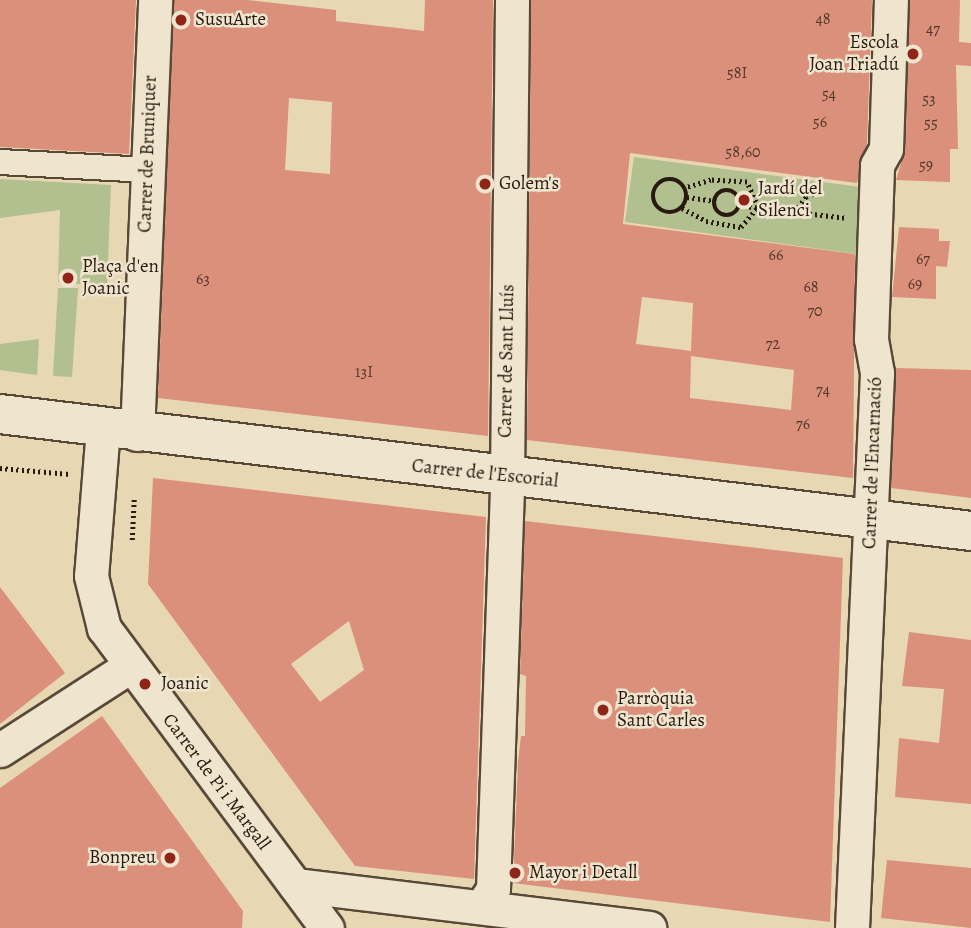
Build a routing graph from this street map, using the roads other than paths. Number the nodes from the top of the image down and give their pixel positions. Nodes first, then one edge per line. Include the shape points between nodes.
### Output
1 (155, 0) edge
2 (512, 0) edge
3 (891, 0) edge
4 (0, 162) edge
5 (147, 170) junction
6 (0, 414) edge
7 (120, 431) junction
8 (507, 479) junction
9 (869, 516) junction
10 (971, 531) edge
11 (129, 667) junction
12 (0, 750) edge
13 (295, 885) junction
14 (481, 919) edge
15 (327, 928) edge
16 (649, 928) edge
17 (852, 928) edge

1 - 5 street, Carrer de Bruniquer
2 - 8 street, Carrer de Sant Lluís
3 - 9 street, Carrer de l'Encarnació via 886,149 877,177 871,339 877,373
4 - 5 street
5 - 7 street, Carrer de Bruniquer
6 - 7 street, Carrer de l'Escorial
7 - 8 street, Carrer de l'Escorial
7 - 11 street, Carrer de Pi i Margall via 91,576 104,628
8 - 9 street, Carrer de l'Escorial
8 - 14 street, Carrer de Sant Lluís via 493,889
9 - 10 street, Carrer de l'Escorial
9 - 17 street, Carrer de l'Encarnació
11 - 12 street
11 - 13 street, Carrer de Pi i Margall
13 - 14 street
13 - 15 street, Carrer de Pi i Margall
14 - 16 street

